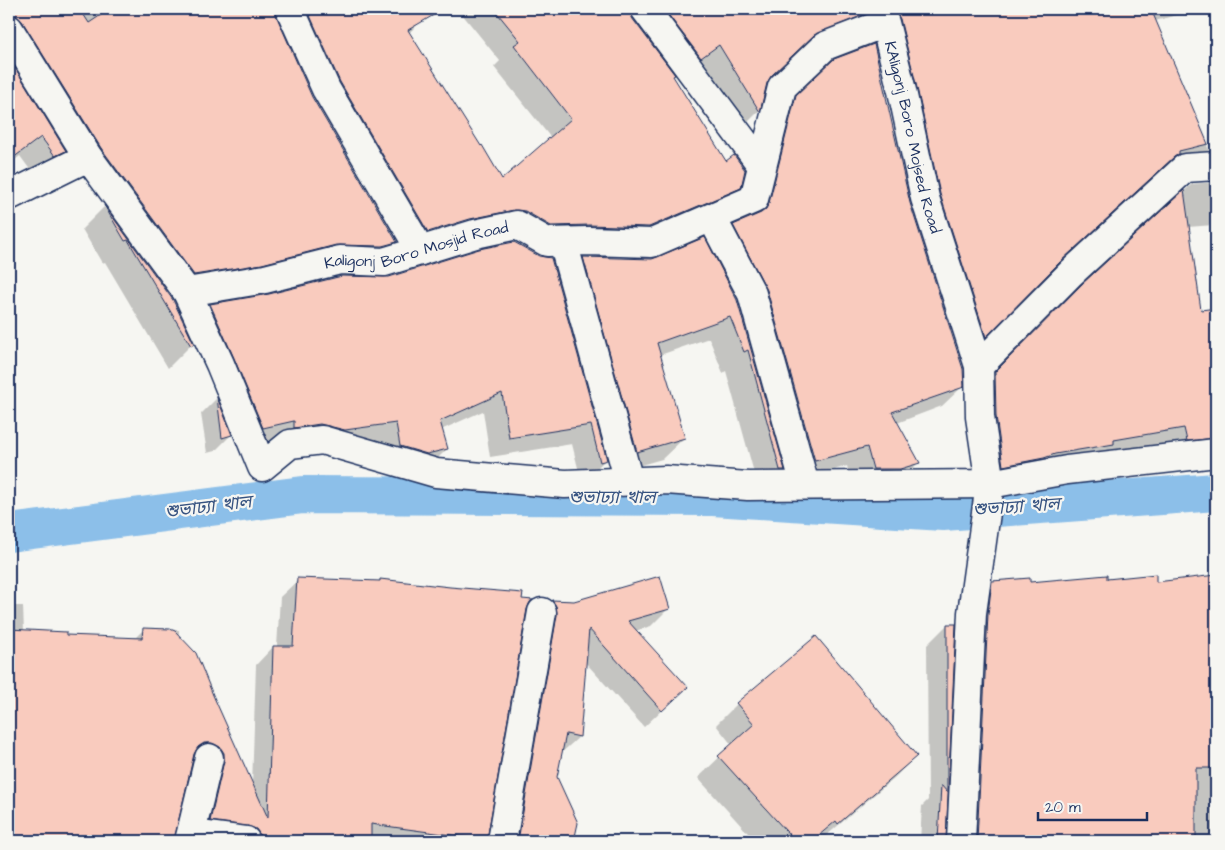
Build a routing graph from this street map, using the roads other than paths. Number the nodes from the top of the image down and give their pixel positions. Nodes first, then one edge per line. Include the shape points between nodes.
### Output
1 (290, 9) edge
2 (645, 9) edge
3 (883, 16) edge
4 (9, 29) edge
5 (88, 157) junction
6 (762, 166) junction
7 (1216, 166) edge
8 (9, 196) edge
9 (754, 200) joint
10 (712, 218) junction
11 (563, 242) junction
12 (421, 251) junction
13 (187, 292) junction
14 (979, 366) junction
15 (1216, 454) edge
16 (630, 481) junction
17 (990, 484) junction
18 (805, 486) junction
19 (542, 612) dead end
20 (209, 758) dead end
21 (190, 838) edge
22 (246, 841) edge
23 (502, 841) edge
24 (961, 841) edge

1 - 12 street via 326,89
2 - 6 street
3 - 6 street, KAligonj Boro Mojsed Road via 825,46 782,87
3 - 14 street, KAligonj Boro Mojsed Road via 925,198
4 - 5 street
5 - 8 street
5 - 13 street
6 - 9 street, KAligonj Boro Mojsed Road
7 - 14 street via 1184,168 1071,273
9 - 10 street, Kaligonj Boro Mosjid Road
10 - 11 street, Kaligonj Boro Mosjid Road via 652,243
10 - 18 street via 752,294
11 - 12 street, Kaligonj Boro Mosjid Road via 547,242 517,225
11 - 16 street
12 - 13 street, Kaligonj Boro Mosjid Road via 384,262 340,260 265,279
13 - 16 street via 262,467 290,444 322,440 436,473 565,484
14 - 17 street, KAligonj Boro Mojsed Road via 980,418
15 - 17 street via 1067,470
16 - 18 street
17 - 18 street
17 - 24 street, KAligonj Boro Mojsed Road via 972,613
19 - 23 street
20 - 21 street
21 - 22 street

